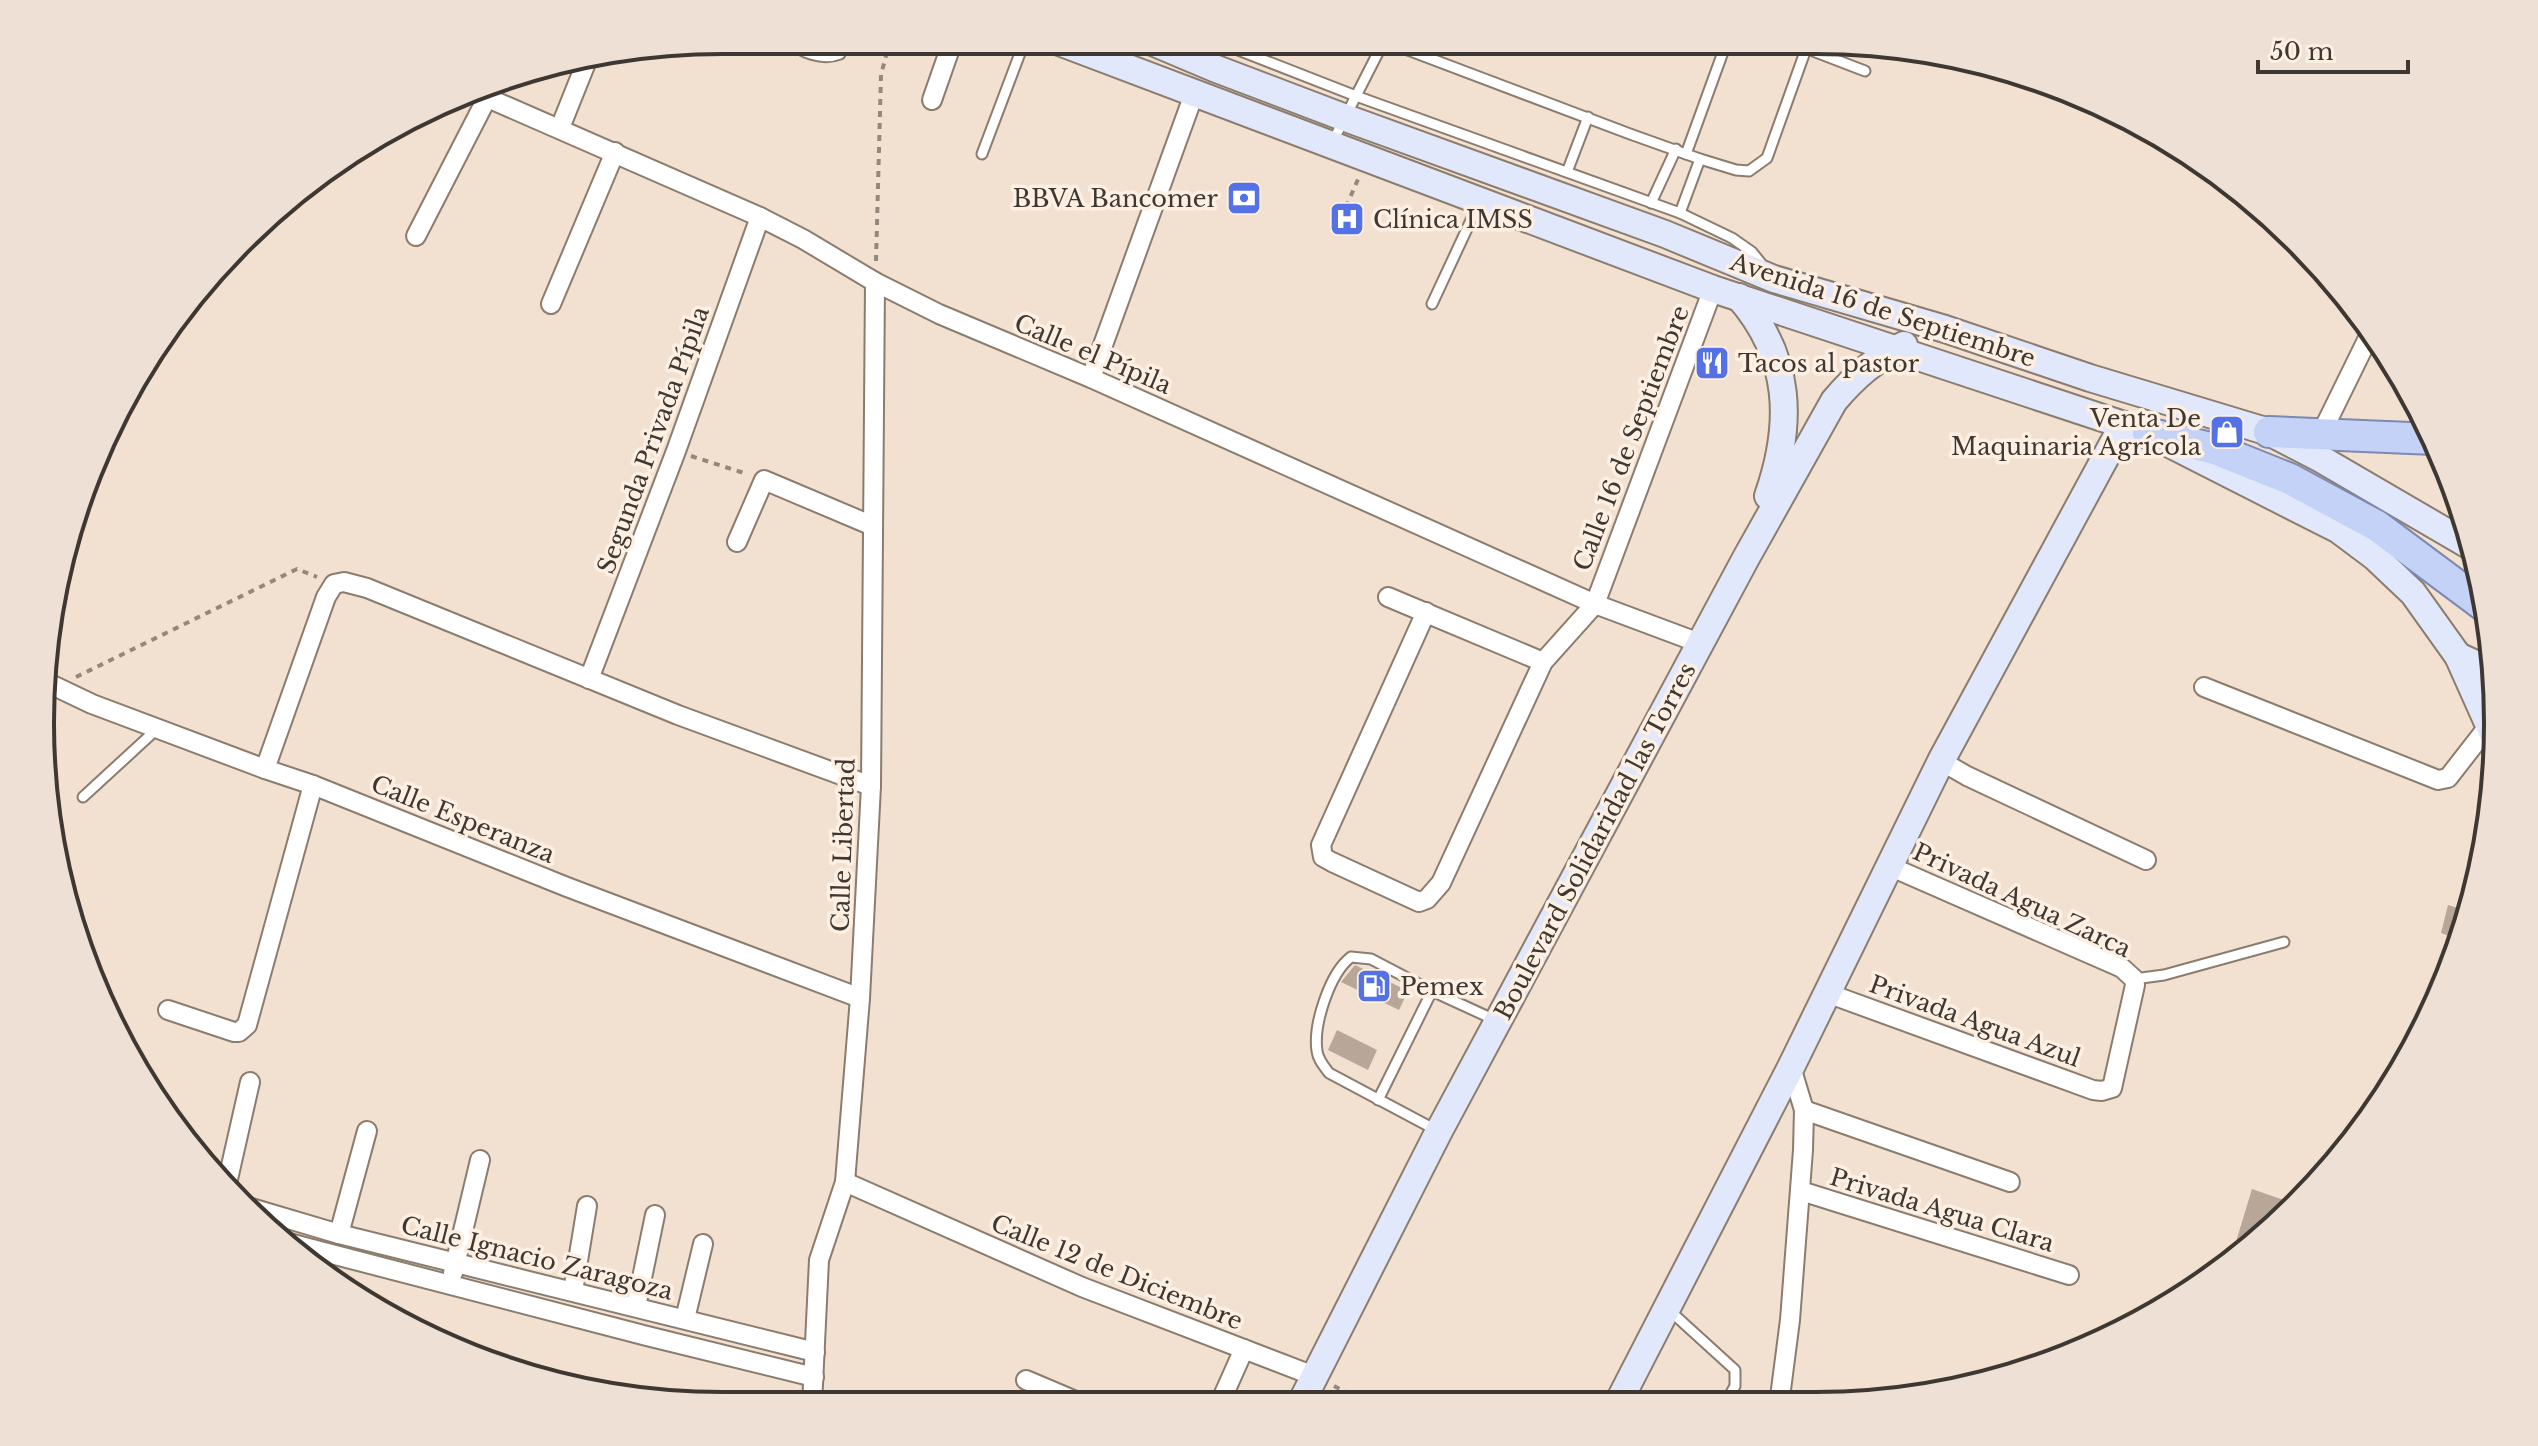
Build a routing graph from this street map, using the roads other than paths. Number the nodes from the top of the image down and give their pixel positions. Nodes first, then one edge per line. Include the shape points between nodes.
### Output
1 (814, 54) edge
2 (840, 54) edge
3 (948, 54) edge
4 (1020, 54) edge
5 (1090, 54) edge
6 (1224, 54) edge
7 (1377, 54) edge
8 (1419, 54) edge
9 (1722, 54) edge
10 (1804, 54) edge
11 (1820, 54) edge
12 (584, 69) edge
13 (1865, 71) dead end
14 (1194, 94) junction
15 (487, 98) edge
16 (932, 100) dead end
17 (477, 101) edge
18 (1349, 107) junction
19 (1588, 117) junction
20 (560, 128) junction
21 (1331, 145) junction
22 (615, 152) junction
23 (1681, 152) junction
24 (982, 154) dead end
25 (1700, 159) junction
26 (1567, 172) junction
27 (1479, 203) junction
28 (1651, 203) junction
29 (1680, 213) junction
30 (760, 217) junction
31 (416, 236) dead end
32 (1774, 279) junction
33 (875, 282) junction
34 (1713, 289) junction
35 (1739, 297) junction
36 (551, 304) dead end
37 (1432, 304) dead end
38 (1945, 329) junction
39 (2365, 343) edge
40 (1896, 349) junction
41 (1091, 378) junction
42 (2136, 429) junction
43 (2269, 432) junction
44 (2320, 436) junction
45 (2420, 439) edge
46 (873, 526) junction
47 (2457, 539) edge
48 (737, 542) dead end
49 (1746, 558) junction
50 (1388, 597) dead end
51 (2472, 597) edge
52 (1595, 604) junction
53 (1426, 612) junction
54 (1702, 644) junction
55 (2458, 656) junction
56 (1543, 662) junction
57 (2482, 667) edge
58 (589, 679) junction
59 (55, 686) edge
60 (2204, 687) dead end
61 (2484, 712) edge
62 (157, 729) junction
63 (2484, 742) edge
64 (1941, 761) junction
65 (265, 769) junction
66 (313, 785) junction
67 (871, 786) junction
68 (83, 797) dead end
69 (2146, 860) dead end
70 (1889, 866) junction
71 (2284, 942) dead end
72 (2134, 979) junction
73 (1432, 991) junction
74 (1827, 993) junction
75 (860, 998) junction
76 (168, 1010) dead end
77 (1498, 1021) junction
78 (1791, 1067) junction
79 (250, 1082) dead end
80 (1378, 1100) junction
81 (1804, 1110) junction
82 (367, 1131) dead end
83 (1439, 1131) junction
84 (480, 1160) dead end
85 (229, 1174) edge
86 (845, 1182) junction
87 (2010, 1182) dead end
88 (1801, 1191) junction
89 (587, 1206) dead end
90 (268, 1213) edge
91 (655, 1215) dead end
92 (339, 1234) junction
93 (703, 1244) dead end
94 (309, 1248) edge
95 (456, 1262) junction
96 (2069, 1275) dead end
97 (451, 1284) junction
98 (573, 1291) junction
99 (636, 1307) junction
100 (1666, 1308) junction
101 (685, 1319) junction
102 (753, 1335) junction
103 (1244, 1349) junction
104 (815, 1352) junction
105 (748, 1360) junction
106 (1314, 1376) junction
107 (814, 1377) junction
108 (1026, 1380) dead end
109 (813, 1392) edge
110 (1054, 1392) edge
111 (1225, 1392) edge
112 (1306, 1392) edge
113 (1624, 1392) edge
114 (1732, 1392) edge
115 (1781, 1392) edge

1 - 2 lane via 829,59
3 - 16 street
4 - 24 lane
5 - 14 main road, Avenida 16 de Septiembre
6 - 18 main road, Avenida 16 de Septiembre
7 - 18 lane
8 - 19 lane
9 - 23 lane
10 - 25 lane via 1767,158 1749,171
11 - 13 lane
12 - 20 street
14 - 21 main road, Avenida 16 de Septiembre
14 - 41 street
15 - 20 street, Calle el Pípila
17 - 31 street
18 - 21 lane
18 - 26 lane
18 - 32 main road, Avenida 16 de Septiembre
19 - 23 lane
19 - 26 lane
20 - 22 street, Calle el Pípila
21 - 27 main road, Avenida 16 de Septiembre
22 - 30 street, Calle el Pípila
22 - 36 street
23 - 25 lane
23 - 28 lane
25 - 29 lane
26 - 28 lane
27 - 34 main road, Avenida 16 de Septiembre
27 - 37 lane
28 - 29 lane
29 - 32 lane via 1752,252
30 - 33 street, Calle el Pípila
30 - 58 street, Segunda Privada Pípila
32 - 38 main road, Avenida 16 de Septiembre
33 - 41 street, Calle el Pípila
33 - 46 street, Calle Libertad
34 - 35 main road, Avenida 16 de Septiembre
34 - 52 street, Calle 16 de Septiembre
35 - 40 main road, Avenida 16 de Septiembre
35 - 49 main road via 1772,349 1785,427 1776,474
38 - 40 main road, Boulevard Solidaridad las Torres
38 - 43 main road, Avenida 16 de Septiembre
39 - 44 street
40 - 42 main road, Avenida 16 de Septiembre
40 - 49 main road, Boulevard Solidaridad las Torres via 1878,357 1834,401
41 - 52 street, Calle el Pípila
42 - 51 main road via 2215,449 2290,479 2377,526
42 - 55 main road, Avenida 16 de Septiembre via 2339,530 2413,593
42 - 64 main road
43 - 44 main road
43 - 47 main road, Avenida 16 de Septiembre
44 - 45 main road
46 - 48 street via 764,480
46 - 67 street, Calle Libertad
49 - 54 main road, Boulevard Solidaridad las Torres
50 - 53 street
52 - 54 street, Calle el Pípila
52 - 56 street
53 - 56 street
53 - 56 street via 1321,845 1323,857 1419,902 1441,883
54 - 77 main road, Boulevard Solidaridad las Torres
55 - 57 main road
55 - 61 main road, Avenida 16 de Septiembre
58 - 65 street via 367,588 334,584
58 - 67 street
59 - 62 street, Calle Esperanza
60 - 63 street via 2438,780 2448,778
62 - 65 street, Calle Esperanza
62 - 68 lane
64 - 69 street
64 - 70 main road
65 - 66 street, Calle Esperanza
66 - 75 street, Calle Esperanza
66 - 76 street via 247,1025 234,1032
67 - 75 street, Calle Libertad
70 - 72 street, Privada Agua Zarca via 2113,964
70 - 74 main road
71 - 72 lane
72 - 74 street, Privada Agua Azul via 2115,1079 2108,1090 2093,1090
73 - 77 lane
73 - 80 lane
73 - 80 lane via 1363,956 1343,964 1321,1010 1317,1052 1329,1073
74 - 78 main road
75 - 86 street, Calle Libertad
77 - 83 main road, Boulevard Solidaridad las Torres
78 - 81 street
78 - 100 main road
79 - 85 street
80 - 83 lane
81 - 87 street
81 - 88 street
82 - 92 street
83 - 106 main road, Boulevard Solidaridad las Torres
84 - 95 street
86 - 103 street, Calle 12 de Diciembre via 1082,1287
86 - 104 street, Calle Libertad via 819,1260
88 - 96 street, Privada Agua Clara
88 - 115 street
89 - 98 street
90 - 92 street, Calle Ignacio Zaragoza
91 - 99 street
92 - 95 street, Calle Ignacio Zaragoza
93 - 101 street
94 - 97 street, Calle Ignacio Zaragoza
95 - 97 street
95 - 98 street, Calle Ignacio Zaragoza
97 - 105 street, Calle Ignacio Zaragoza
98 - 99 street, Calle Ignacio Zaragoza
99 - 101 street, Calle Ignacio Zaragoza
100 - 113 main road
100 - 114 lane via 1735,1370
101 - 102 street, Calle Ignacio Zaragoza
102 - 104 street, Calle Ignacio Zaragoza
102 - 105 street
103 - 106 street, Calle 12 de Diciembre
103 - 111 street
104 - 107 street, Calle Libertad
105 - 107 street, Calle Ignacio Zaragoza
106 - 112 main road, Boulevard Solidaridad las Torres
107 - 109 street, Calle Libertad
108 - 110 street

